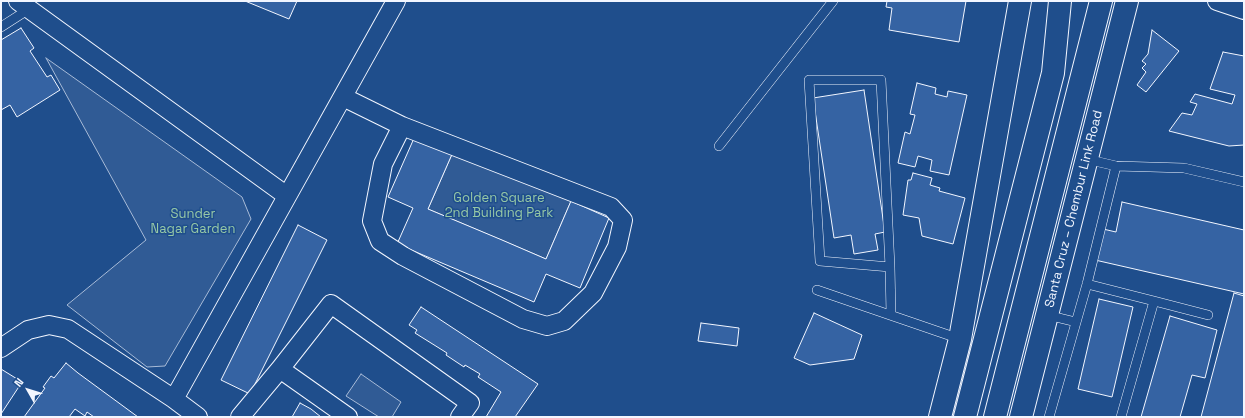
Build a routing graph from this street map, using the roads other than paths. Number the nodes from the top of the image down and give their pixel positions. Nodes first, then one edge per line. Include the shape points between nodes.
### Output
1 (396, 1) edge
2 (833, 1) edge
3 (1020, 1) edge
4 (1060, 1) edge
5 (1072, 1) edge
6 (1101, 1) edge
7 (1127, 1) edge
8 (1217, 1) edge
9 (24, 5) edge
10 (1244, 10) edge
11 (1, 27) edge
12 (1053, 73) junction
13 (1078, 94) junction
14 (342, 96) junction
15 (402, 126) junction
16 (719, 146) dead end
17 (1086, 159) junction
18 (1116, 166) junction
19 (1244, 182) edge
20 (287, 196) junction
21 (890, 267) junction
22 (1087, 284) junction
23 (817, 290) dead end
24 (1154, 301) junction
25 (891, 314) junction
26 (1047, 315) junction
27 (1208, 316) dead end
28 (1076, 322) junction
29 (960, 339) junction
30 (1, 348) edge
31 (280, 369) junction
32 (174, 399) junction
33 (198, 417) edge
34 (240, 417) edge
35 (348, 417) edge
36 (460, 417) edge
37 (940, 417) edge
38 (965, 417) edge
39 (995, 417) edge
40 (1009, 417) edge
41 (1020, 417) edge
42 (1049, 417) edge
43 (1121, 417) edge

1 - 14 street
2 - 16 lane
3 - 29 highway
4 - 12 highway
5 - 12 highway
6 - 13 highway
7 - 17 highway, Santa Cruz – Chembur Link Road
8 - 10 street
9 - 11 lane
9 - 20 street
12 - 38 highway
13 - 39 highway
13 - 40 highway via 1089,108
14 - 15 street
14 - 20 street
15 - 15 street via 383,164 372,221 380,241 403,256 523,319 547,326 564,321 593,293 617,247 623,220 611,207
17 - 18 lane
17 - 26 highway, Santa Cruz – Chembur Link Road
18 - 19 lane via 1184,168
18 - 22 lane
20 - 32 street
21 - 21 lane via 881,80 809,80 820,260
21 - 25 lane
22 - 24 lane
22 - 28 lane
23 - 25 lane
24 - 27 lane
24 - 43 lane
25 - 29 lane
26 - 28 lane
26 - 41 highway, Santa Cruz – Chembur Link Road
28 - 42 lane
29 - 37 highway
30 - 32 street via 28,330 49,324 68,329
31 - 34 street
31 - 35 street
31 - 36 street via 331,304 470,403
32 - 33 street

